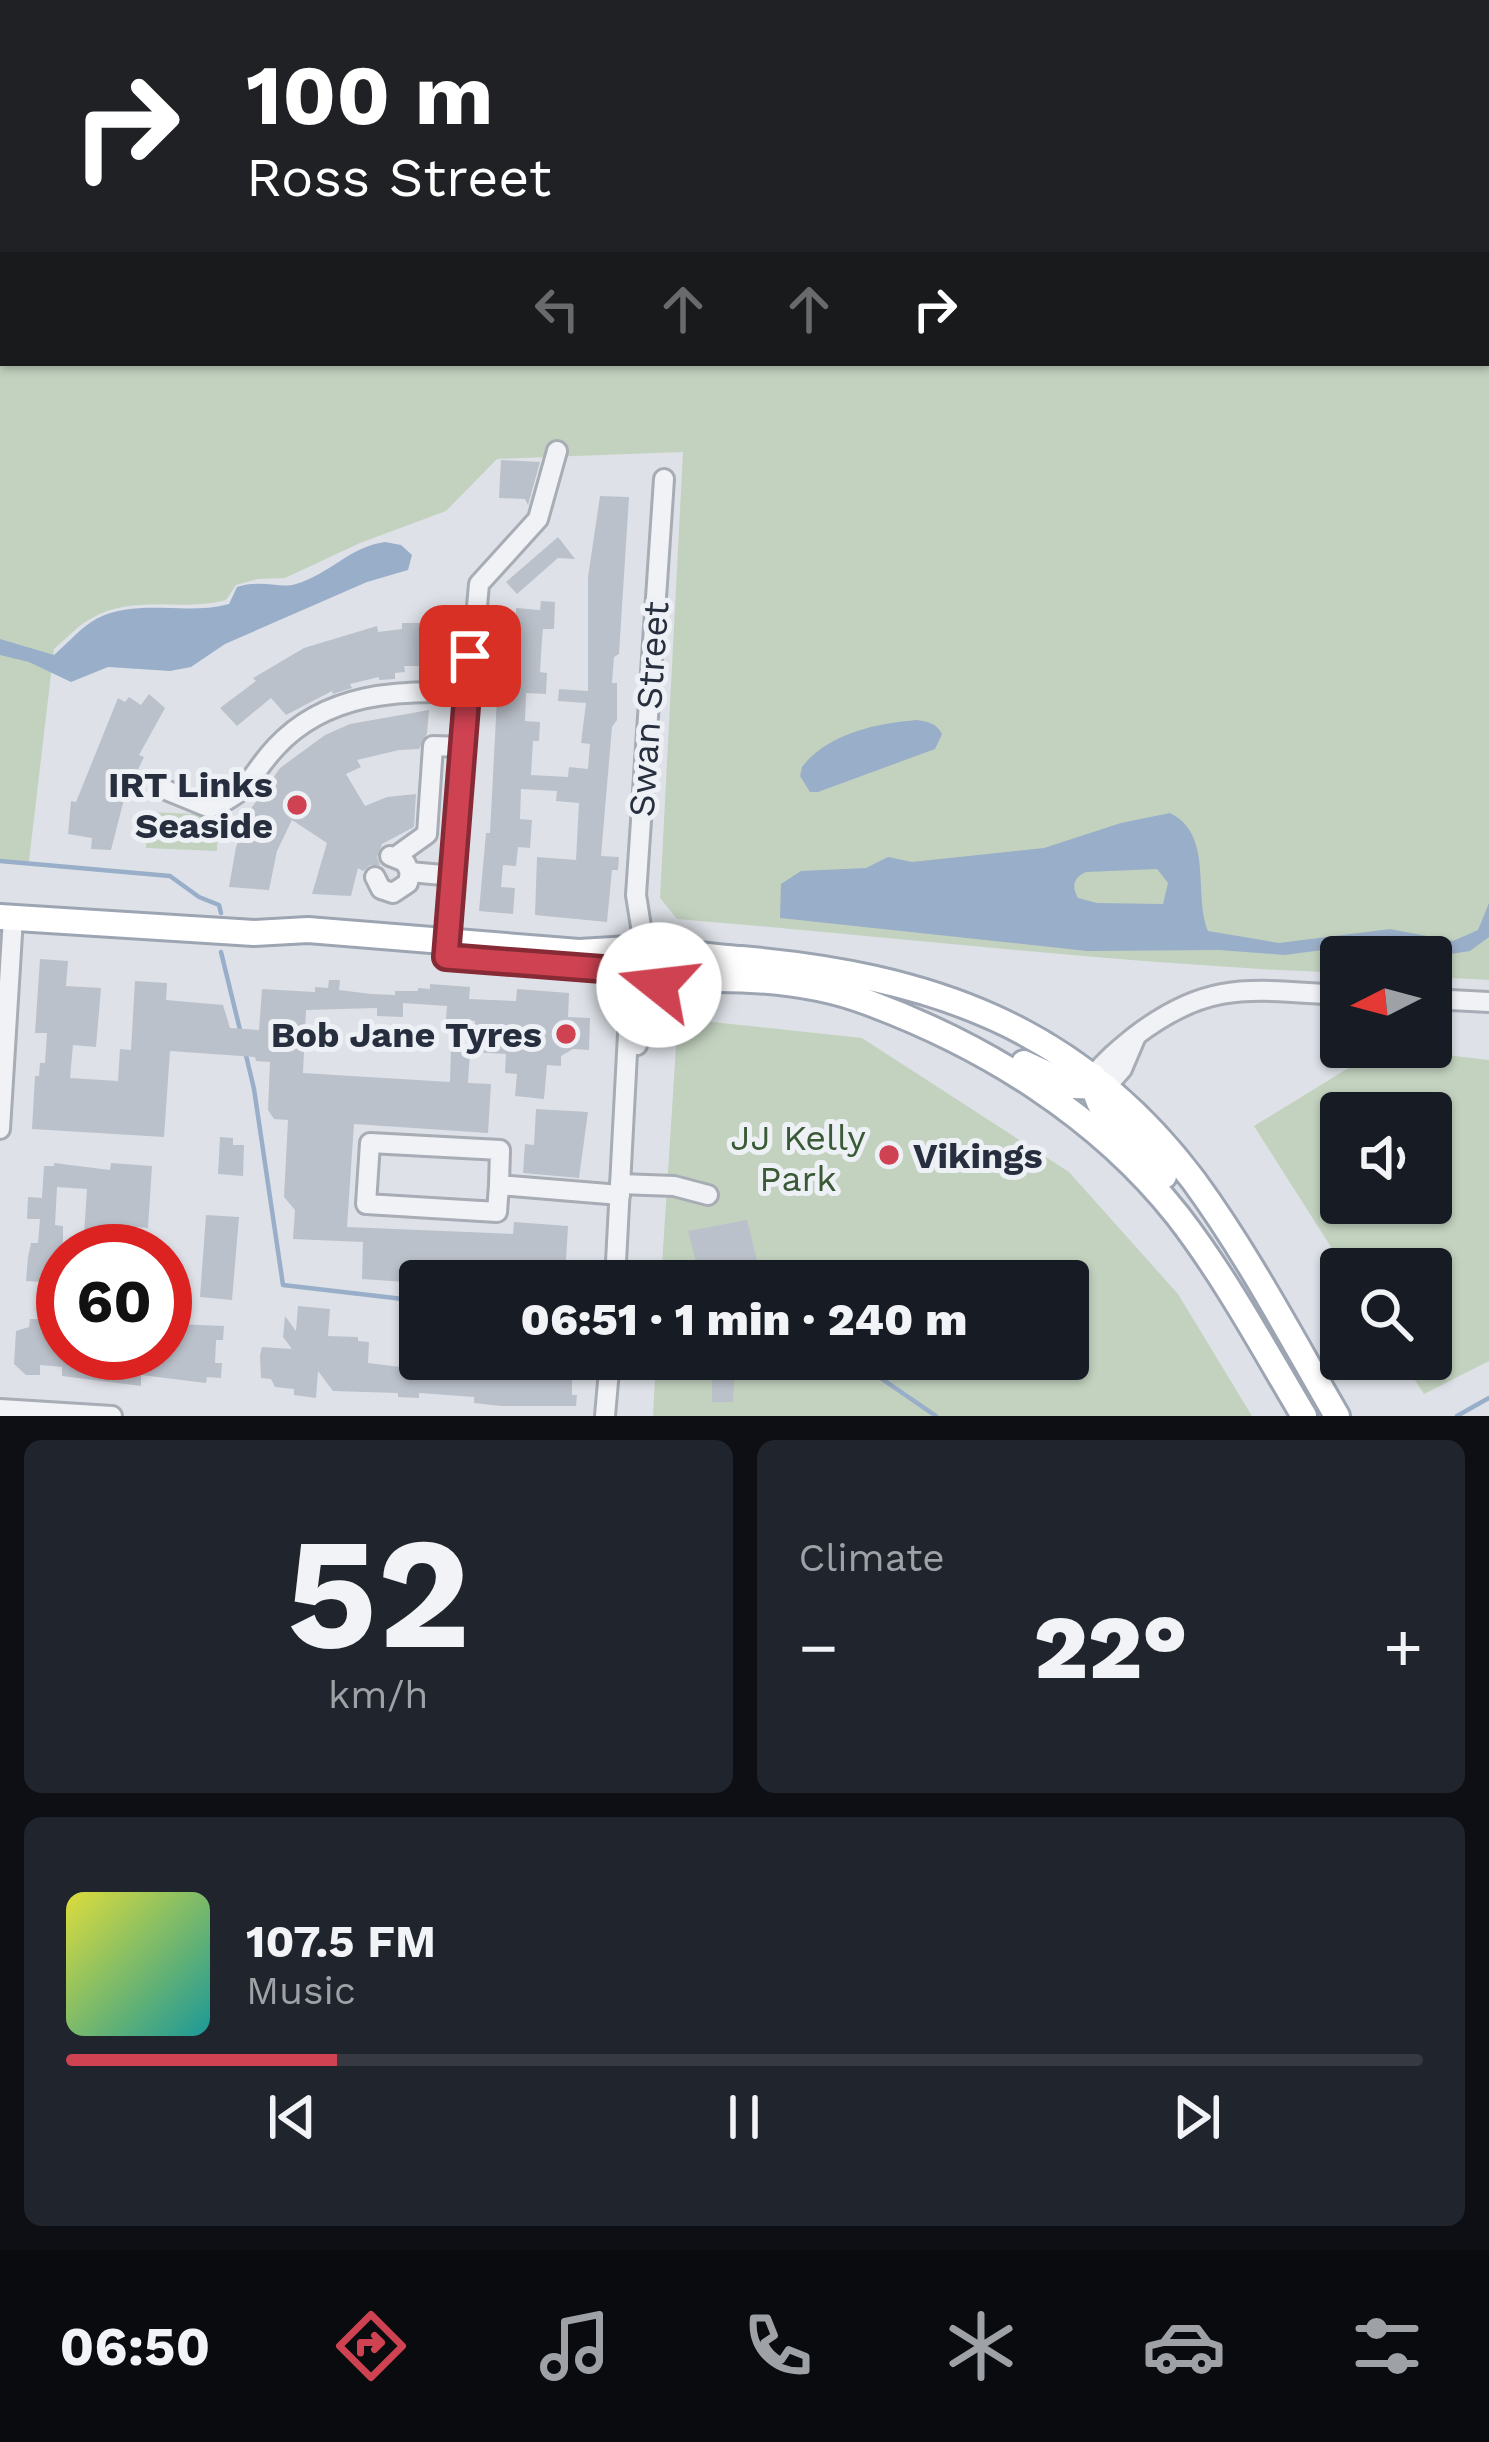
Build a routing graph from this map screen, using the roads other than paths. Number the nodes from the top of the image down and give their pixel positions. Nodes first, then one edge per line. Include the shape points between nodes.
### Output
1 (557, 451) dead end
2 (664, 479) dead end
3 (467, 693) junction
4 (463, 747) junction
5 (161, 788) dead end
6 (410, 872) junction
7 (453, 876) junction
8 (375, 877) dead end
9 (6, 918) edge
10 (671, 949) junction
11 (447, 950) junction
12 (634, 960) junction
13 (664, 982) junction
14 (1320, 994) edge
15 (1452, 1000) edge
16 (1489, 1002) edge
17 (943, 1034) junction
18 (627, 1072) junction
19 (1097, 1084) junction
20 (0, 1130) edge
21 (499, 1185) junction
22 (620, 1189) junction
23 (708, 1195) dead end
24 (616, 1260) edge
25 (1233, 1297) junction
26 (608, 1380) edge
27 (0, 1409) edge
28 (112, 1416) edge
29 (605, 1416) edge
30 (1304, 1416) edge
31 (1337, 1416) edge

1 - 3 street via 538,518 477,592
2 - 12 street, Swan Street
3 - 4 street
3 - 5 street via 404,690 321,714 277,746 237,797 209,808
4 - 6 street via 433,746 427,834 393,857
4 - 7 street
6 - 7 street
6 - 8 street via 393,893
7 - 11 street
9 - 11 main road via 308,930
9 - 20 street
10 - 12 main road via 656,938
10 - 13 main road via 675,965
10 - 19 main road via 916,986 988,1015
11 - 12 main road
12 - 13 main road via 644,986
12 - 18 street, Swan Street
13 - 17 main road via 817,988
13 - 18 street, Swan Street
14 - 19 street via 1223,992 1185,1003 1136,1036 1122,1069
15 - 16 street
17 - 19 main road via 986,1045 1066,1084
17 - 25 main road via 1096,1132 1176,1214
18 - 22 street, Swan Street
19 - 25 main road via 1103,1114 1210,1238
19 - 31 main road via 1174,1156 1216,1212
21 - 21 street via 497,1212 367,1204 370,1143 500,1150
21 - 22 street
22 - 23 street via 674,1186
22 - 24 street, Swan Street
25 - 30 main road
26 - 29 street
27 - 28 street

